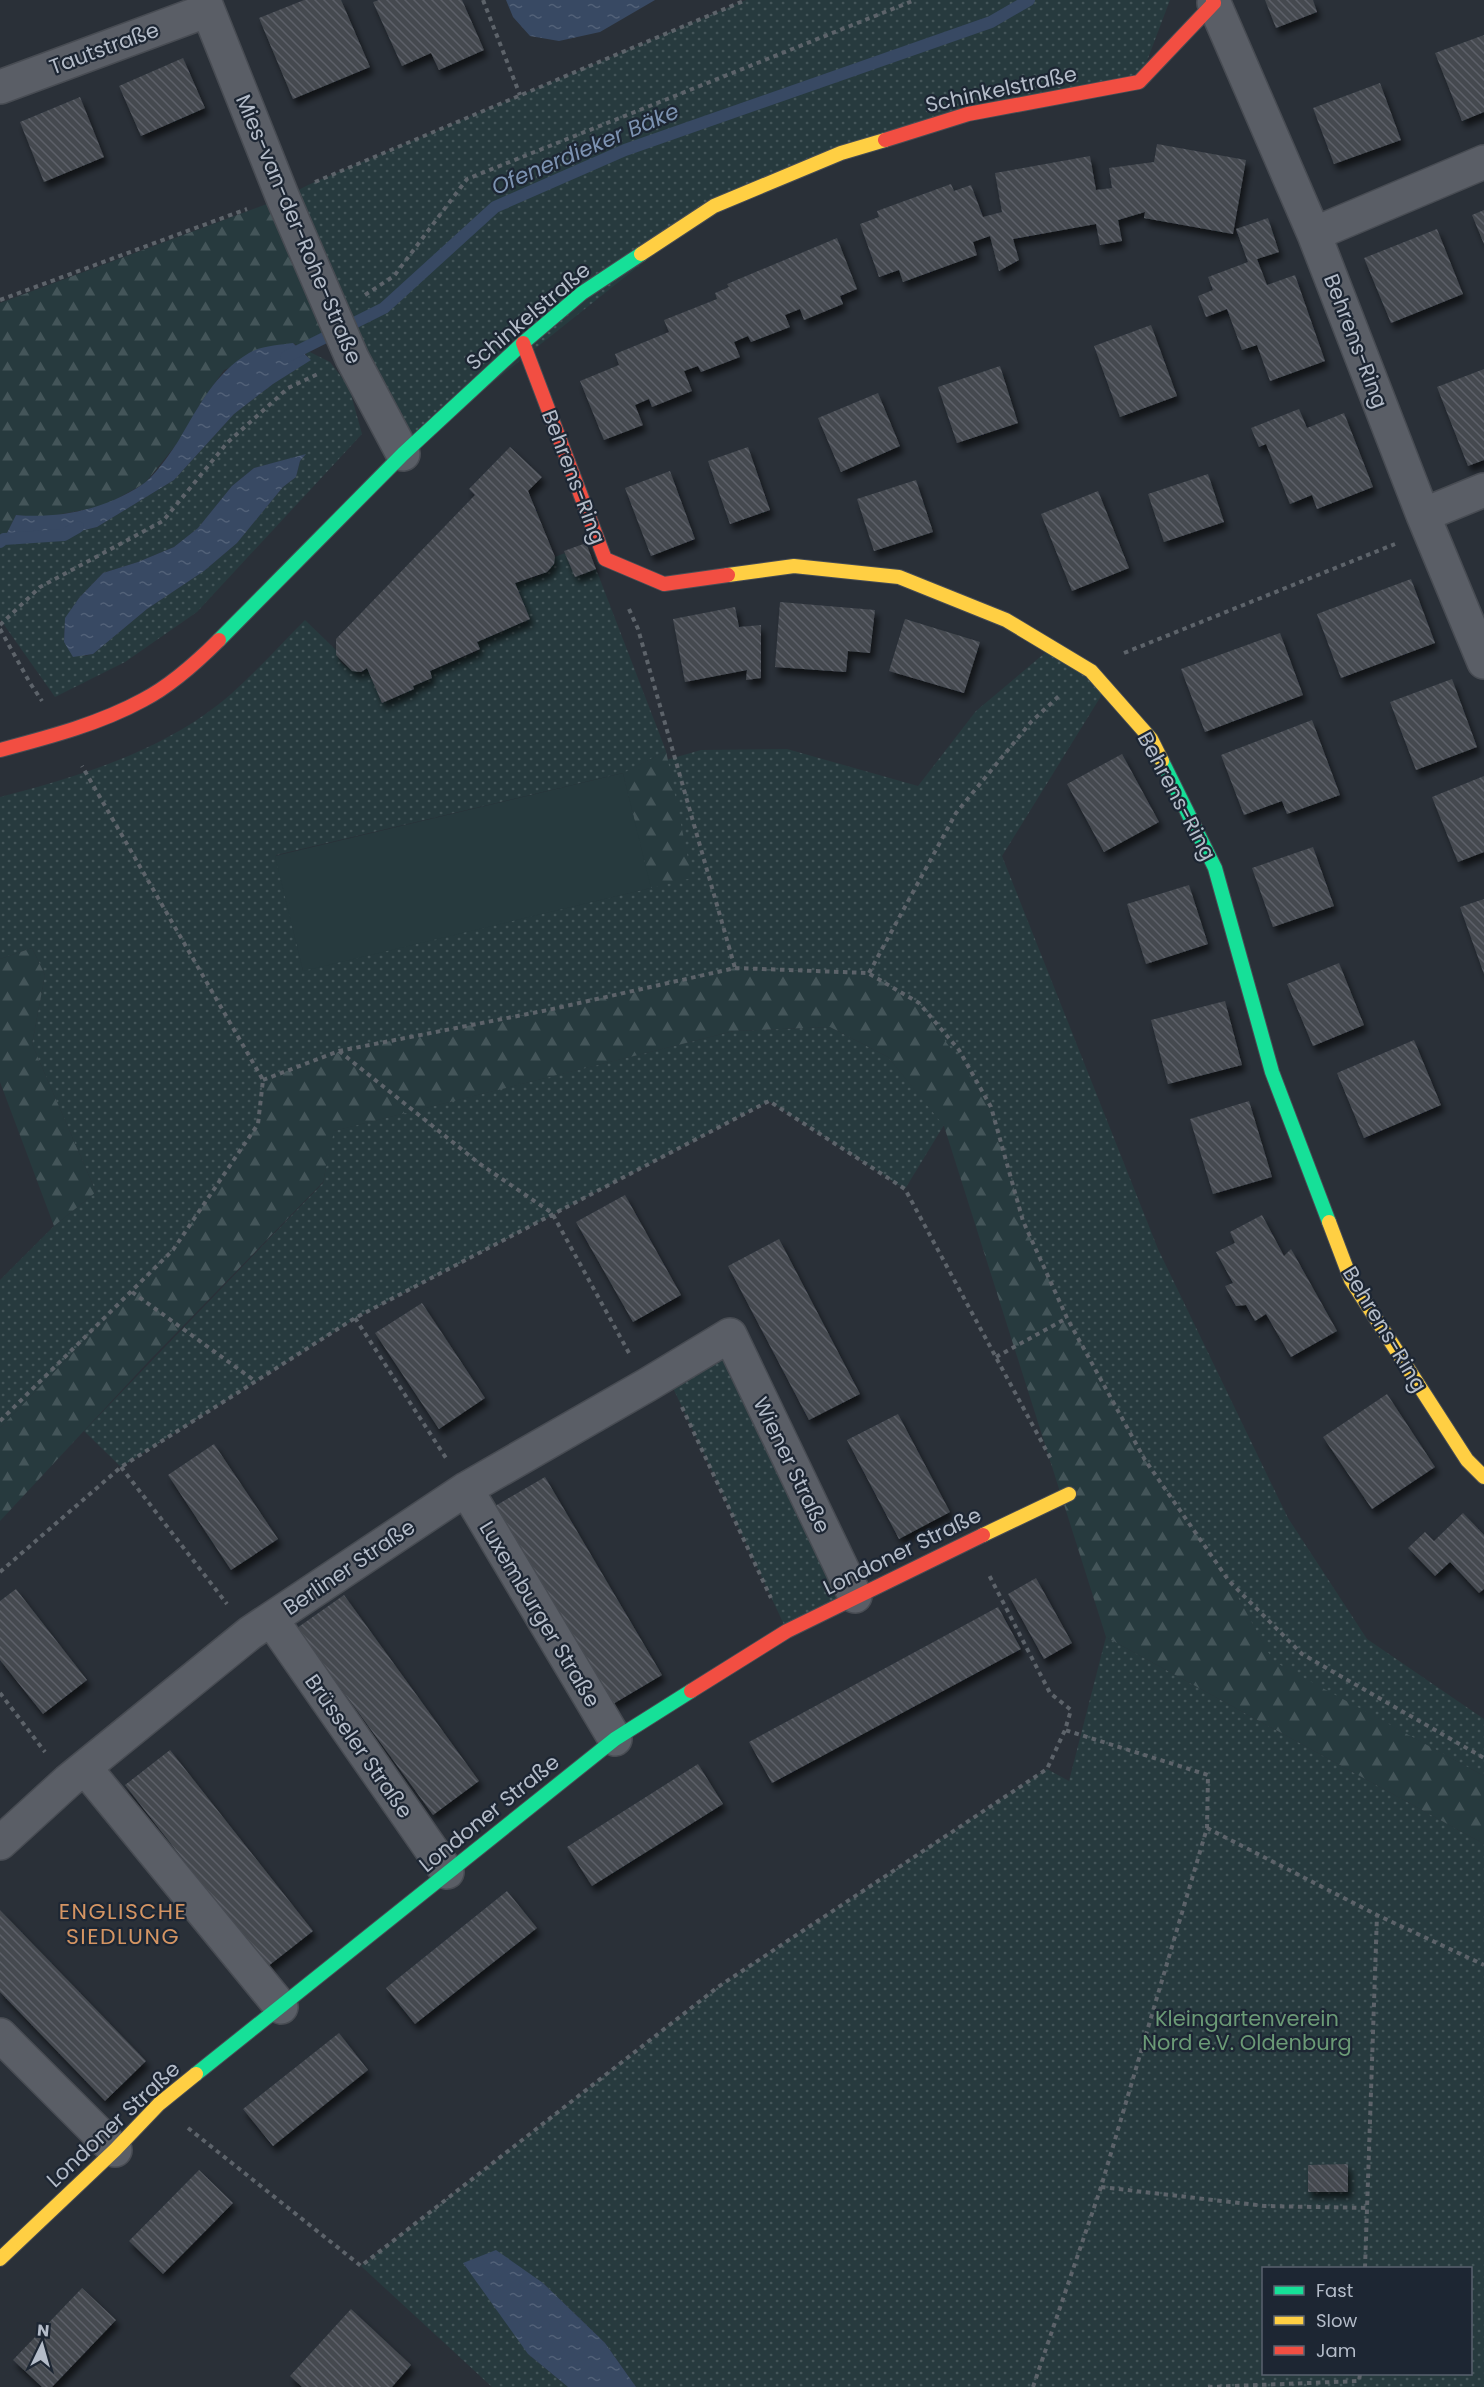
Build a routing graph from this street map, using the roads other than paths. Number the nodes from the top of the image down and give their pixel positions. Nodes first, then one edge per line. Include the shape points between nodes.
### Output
1 (1214, 2) edge
2 (206, 5) edge
3 (0, 87) edge
4 (1484, 162) edge
5 (1314, 234) junction
6 (524, 343) junction
7 (403, 454) junction
8 (1484, 490) edge
9 (1423, 515) junction
10 (1484, 662) edge
11 (0, 750) edge
12 (730, 1335) joint
13 (1484, 1477) edge
14 (466, 1489) junction
15 (1070, 1494) road end
16 (855, 1596) junction
17 (261, 1626) junction
18 (615, 1739) junction
19 (76, 1774) junction
20 (0, 1843) edge
21 (447, 1872) junction
22 (281, 2007) junction
23 (0, 2035) edge
24 (115, 2150) junction
25 (0, 2259) edge

1 - 5 street, Behrens-Ring
1 - 6 street, Schinkelstraße via 1139,82 968,114 841,153 714,206 582,293
2 - 3 street, Tautstraße
2 - 7 street, Mies-van-der-Rohe-Straße via 342,336
4 - 5 street
5 - 9 street, Behrens-Ring
6 - 7 street, Schinkelstraße
6 - 13 street, Behrens-Ring via 605,559 664,584 794,566 899,577 1006,620 1091,671 1151,739 1215,868 1272,1072 1351,1280 1467,1460
7 - 11 street, Schinkelstraße via 194,665 144,700 66,733
8 - 9 street
9 - 10 street, Behrens-Ring
12 - 14 street, Berliner Straße
12 - 16 street, Wiener Straße
14 - 17 street, Berliner Straße
14 - 18 street, Luxemburger Straße
15 - 16 street, Londoner Straße
16 - 18 street, Londoner Straße via 787,1631
17 - 19 street, Berliner Straße
17 - 21 street, Brüsseler Straße
18 - 21 street, Londoner Straße
19 - 20 street, Berliner Straße
19 - 22 street
21 - 22 street, Londoner Straße
22 - 24 street, Londoner Straße via 159,2104
23 - 24 street
24 - 25 street, Londoner Straße

